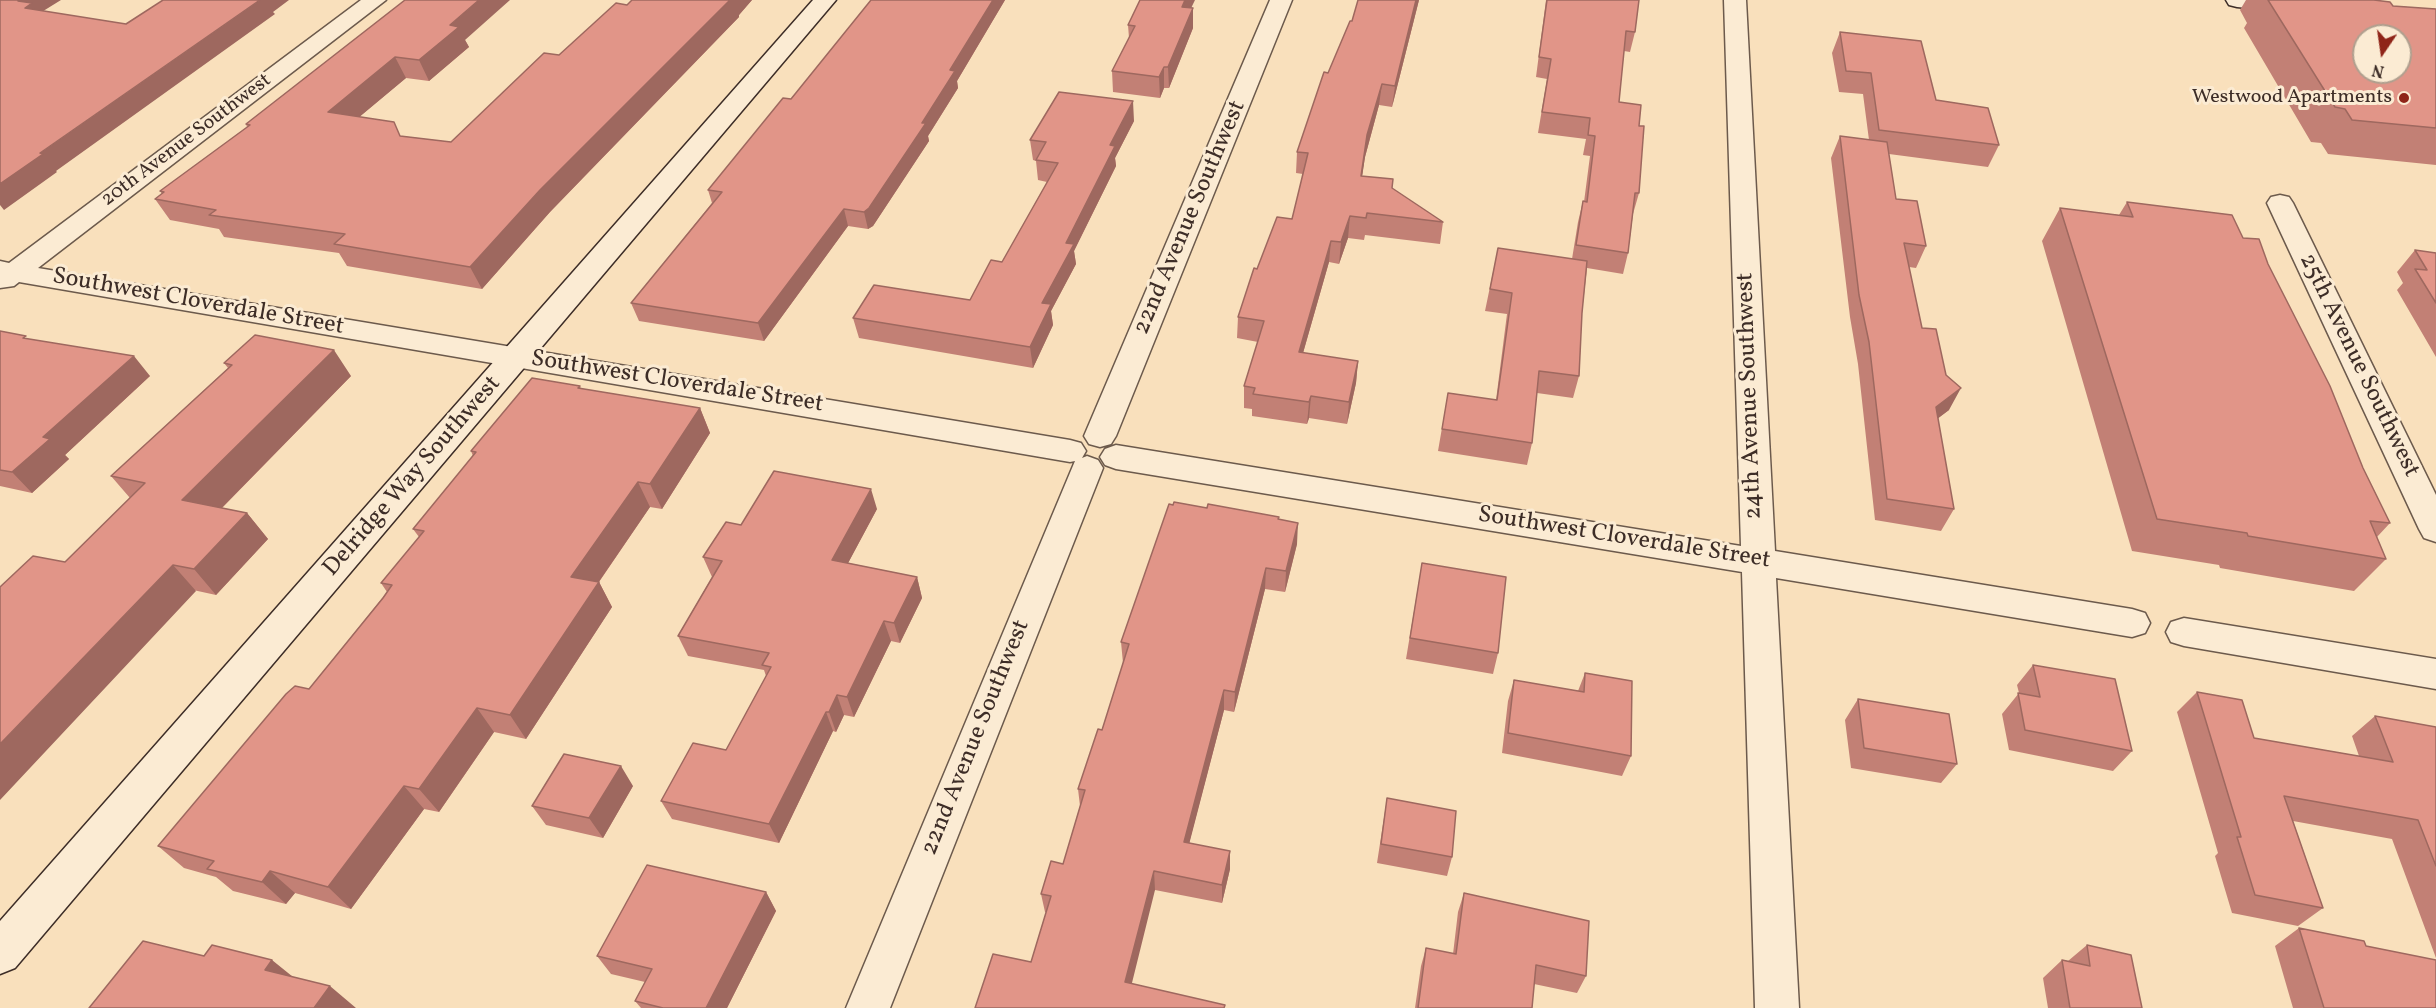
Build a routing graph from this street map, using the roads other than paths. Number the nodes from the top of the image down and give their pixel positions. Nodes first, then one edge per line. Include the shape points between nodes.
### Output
1 (375, 0) edge
2 (825, 0) edge
3 (1281, 0) edge
4 (1735, 0) edge
5 (2237, 0) edge
6 (2306, 7) edge
7 (2280, 203) dead end
8 (5, 275) edge
9 (518, 357) junction
10 (1093, 453) junction
11 (2436, 530) edge
12 (1757, 560) junction
13 (2132, 623) dead end
14 (2184, 632) dead end
15 (2436, 674) edge
16 (0, 952) edge
17 (868, 1008) edge
18 (1777, 1008) edge

1 - 8 street, 20th Avenue Southwest
2 - 9 street, Delridge Way Southwest
3 - 10 street, 22nd Avenue Southwest
4 - 12 street, 24th Avenue Southwest
5 - 6 street
7 - 11 street, 25th Avenue Southwest
8 - 9 street, Southwest Cloverdale Street
9 - 10 street, Southwest Cloverdale Street
9 - 16 street, Delridge Way Southwest
10 - 12 street, Southwest Cloverdale Street
10 - 17 street, 22nd Avenue Southwest
12 - 13 street, Southwest Cloverdale Street
12 - 18 street, 24th Avenue Southwest
14 - 15 street

